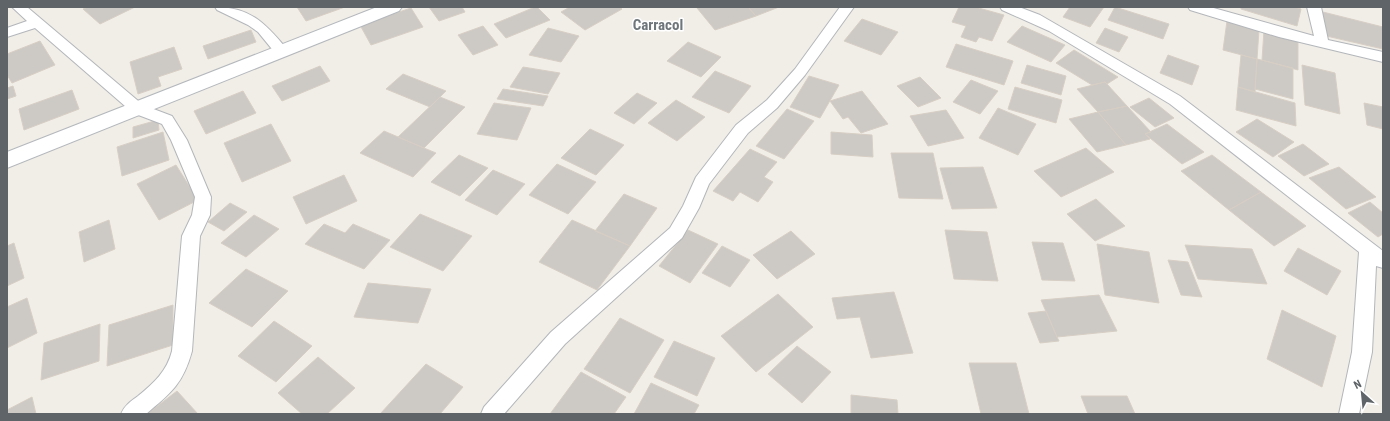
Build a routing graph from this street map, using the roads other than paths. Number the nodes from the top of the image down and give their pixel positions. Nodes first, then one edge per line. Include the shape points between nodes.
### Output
1 (19, 7) edge
2 (222, 7) edge
3 (393, 7) edge
4 (847, 7) edge
5 (1007, 7) edge
6 (1195, 7) edge
7 (1314, 7) edge
8 (37, 22) junction
9 (7, 33) edge
10 (1322, 43) junction
11 (281, 51) junction
12 (1383, 57) edge
13 (138, 109) junction
14 (7, 160) edge
15 (1376, 255) edge
16 (131, 414) edge
17 (491, 414) edge
18 (1349, 414) edge

1 - 8 street
2 - 11 street via 253,22
3 - 11 main road
4 - 17 street via 795,77 772,104 742,129 702,181 691,208 676,233 558,338
5 - 15 street via 1054,28 1175,100
6 - 10 street
7 - 10 street
8 - 9 street
8 - 13 street
10 - 12 street
11 - 13 main road
13 - 14 main road
13 - 16 street via 167,120 179,140 203,197 201,215 191,236 182,351 177,369 161,389
15 - 18 street via 1362,352

